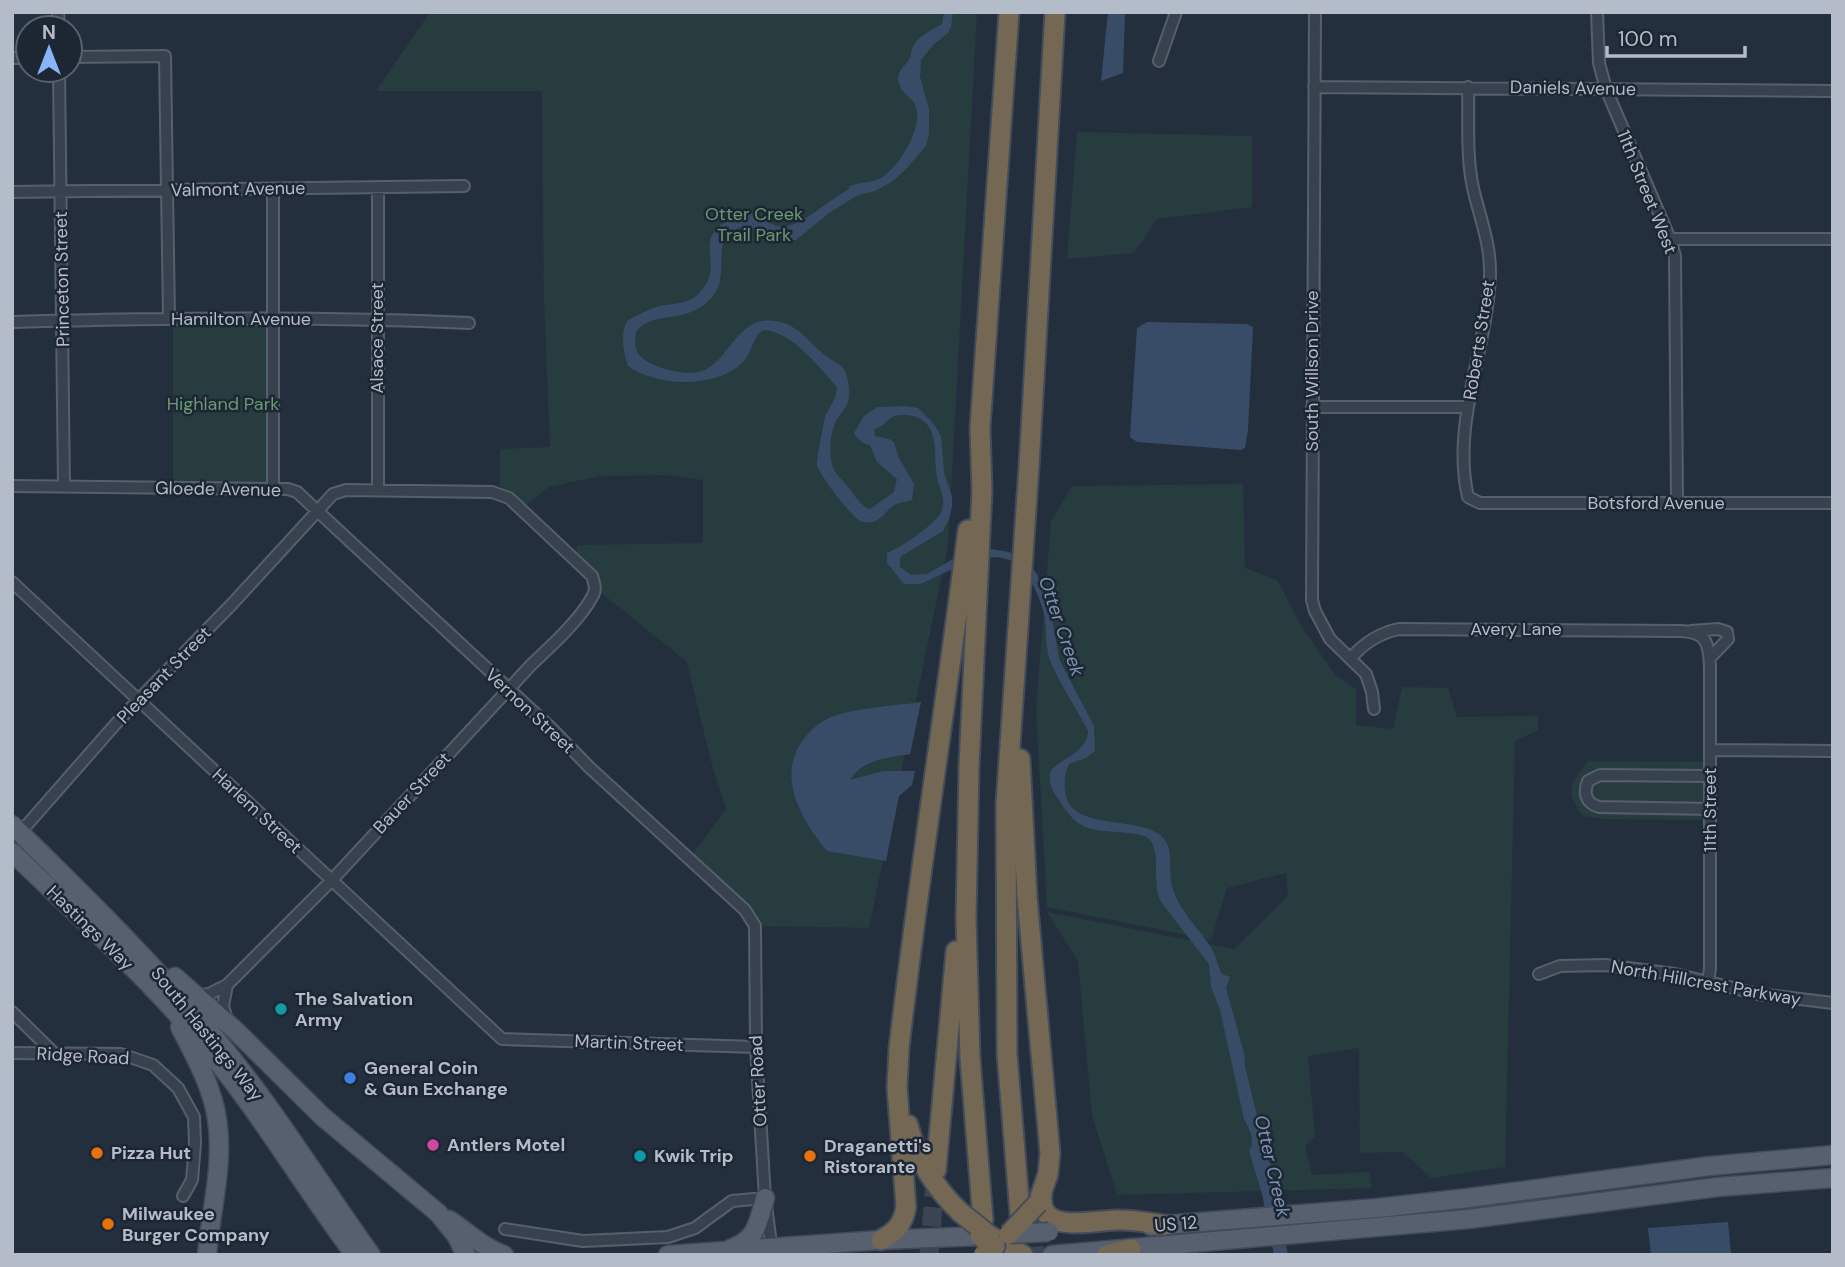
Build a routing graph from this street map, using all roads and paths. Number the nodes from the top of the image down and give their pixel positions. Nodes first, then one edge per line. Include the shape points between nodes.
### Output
1 (1009, 12) edge
2 (1055, 12) edge
3 (1176, 12) edge
4 (1315, 12) edge
5 (1597, 12) edge
6 (84, 57) edge
7 (1159, 61) dead end
8 (59, 84) edge
9 (1314, 86) junction
10 (1468, 87) junction
11 (1606, 89) junction
12 (1833, 91) edge
13 (464, 186) dead end
14 (378, 187) junction
15 (273, 189) junction
16 (168, 190) junction
17 (12, 192) edge
18 (61, 192) junction
19 (1670, 239) junction
20 (1833, 239) edge
21 (169, 319) junction
22 (273, 319) junction
23 (376, 319) junction
24 (62, 321) junction
25 (12, 323) edge
26 (469, 323) dead end
27 (1312, 407) junction
28 (1467, 407) junction
29 (12, 486) edge
30 (64, 487) junction
31 (273, 489) junction
32 (378, 489) junction
33 (1676, 502) junction
34 (1480, 503) joint
35 (1833, 503) edge
36 (317, 510) junction
37 (12, 582) edge
38 (967, 603) junction
39 (1691, 631) junction
40 (1018, 635) junction
41 (1705, 639) joint
42 (1350, 658) junction
43 (1710, 658) junction
44 (508, 690) junction
45 (139, 700) junction
46 (1374, 709) dead end
47 (1710, 750) junction
48 (1833, 751) edge
49 (1710, 776) junction
50 (1711, 810) junction
51 (15, 833) edge
52 (12, 852) edge
53 (966, 859) junction
54 (332, 880) junction
55 (745, 910) joint
56 (128, 941) junction
57 (1539, 974) dead end
58 (1708, 982) junction
59 (226, 985) junction
60 (196, 995) junction
61 (168, 1002) junction
62 (1833, 1003) edge
63 (12, 1012) edge
64 (902, 1023) junction
65 (230, 1026) junction
66 (502, 1039) joint
67 (756, 1047) junction
68 (12, 1053) edge
69 (54, 1053) junction
70 (1833, 1155) edge
71 (1833, 1166) edge
72 (936, 1170) tunnel mouth
73 (1833, 1178) edge
74 (1833, 1185) edge
75 (1651, 1195) junction
76 (183, 1196) dead end
77 (765, 1198) junction
78 (1624, 1198) junction
79 (438, 1213) junction
80 (1165, 1225) junction
81 (505, 1229) dead end
82 (209, 1231) junction
83 (1008, 1234) edge
84 (881, 1240) junction
85 (359, 1249) edge
86 (1131, 1249) junction
87 (723, 1252) junction
88 (772, 1252) edge
89 (195, 1255) edge
90 (207, 1255) edge
91 (466, 1255) edge
92 (504, 1255) edge
93 (668, 1255) edge
94 (1052, 1255) edge
95 (1107, 1255) edge

1 - 38 highway
2 - 40 highway
3 - 7 street
4 - 9 street, South Willson Drive
5 - 11 street, 11th Street West via 1599,63
6 - 16 street via 165,56
8 - 18 street, Princeton Street
9 - 10 street, Daniels Avenue
9 - 27 street, South Willson Drive
10 - 11 street, Daniels Avenue
10 - 28 street, Roberts Street via 1469,158 1490,274
11 - 12 street, Daniels Avenue
11 - 19 street, 11th Street West
13 - 14 street, Valmont Avenue
14 - 15 street, Valmont Avenue
14 - 23 street, Alsace Street
15 - 16 street, Valmont Avenue
15 - 22 street
16 - 18 street, Valmont Avenue
16 - 21 street
17 - 18 street, Valmont Avenue
18 - 24 street, Princeton Street
19 - 20 street
19 - 33 street, 11th Street West via 1676,275
21 - 22 street, Hamilton Avenue
21 - 24 street, Hamilton Avenue
22 - 23 street, Hamilton Avenue
22 - 31 street
23 - 26 street, Hamilton Avenue
23 - 32 street, Alsace Street
24 - 25 street, Hamilton Avenue
24 - 30 street, Princeton Street
27 - 28 street
27 - 42 street, South Willson Drive via 1312,600 1330,639
28 - 34 street, Roberts Street via 1463,476 1468,498
29 - 30 street, Gloede Avenue
30 - 31 street, Gloede Avenue
31 - 36 street, Gloede Avenue via 298,492
32 - 36 street via 339,491
32 - 44 street, Bauer Street via 492,492 509,498 592,576 593,596
33 - 34 street, Botsford Avenue
33 - 35 street, Botsford Avenue
36 - 44 street, Vernon Street
36 - 45 street, Pleasant Street
37 - 45 street, Harlem Street
38 - 53 highway
38 - 64 highway via 929,805
39 - 41 street, Avery Lane
39 - 42 street, Avery Lane via 1399,629 1378,635
39 - 43 street, Avery Lane via 1727,632 1728,639
40 - 83 highway via 1006,804 1005,991 1011,1125
40 - 83 highway via 1022,828 1050,1153 1048,1174
41 - 43 street, 11th Street
42 - 46 street, South Willson Drive via 1370,682
43 - 47 street, 11th Street
44 - 54 street, Bauer Street
44 - 55 street, Vernon Street
45 - 51 street, Pleasant Street
45 - 54 street, Harlem Street
47 - 48 street
47 - 49 street, 11th Street
49 - 50 street, 11th Street
49 - 50 street via 1600,775 1588,781 1585,795 1599,807
50 - 58 street, 11th Street
51 - 56 main road, South Hastings Way
52 - 61 main road, Hastings Way
53 - 72 highway
53 - 83 highway via 970,1059
54 - 59 street, Bauer Street
54 - 66 street, Harlem Street
55 - 67 street, Otter Road via 755,926
56 - 60 main road
56 - 85 main road, South Hastings Way via 226,1052
57 - 58 street, North Hillcrest Parkway via 1560,966 1605,965
58 - 62 street, North Hillcrest Parkway via 1758,994
59 - 60 street, Bauer Street
59 - 65 street via 223,1006
60 - 65 main road
61 - 82 main road via 206,1080 217,1120 218,1161
61 - 85 main road, South Hastings Way
63 - 69 street
64 - 83 highway, bridge via 905,1107 922,1163 934,1185 960,1213
64 - 84 highway via 897,1087 906,1207 901,1225
65 - 79 main road via 323,1117
66 - 67 street, Martin Street
67 - 77 street, Otter Road
68 - 69 street, Ridge Road
69 - 76 street, Ridge Road via 121,1054 153,1065 178,1087 194,1117 192,1180
70 - 80 main road, US 12 / US 12 via 1647,1173 1442,1201
71 - 78 main road via 1665,1186
73 - 75 main road, US 12
74 - 75 main road
75 - 78 main road, US 12
77 - 81 street via 732,1201 695,1228 668,1237 583,1241
77 - 87 main road via 755,1231 739,1246
77 - 88 street, Otter Road
78 - 86 main road, US 12 / US 12 via 1469,1219
79 - 91 main road
79 - 92 main road via 483,1247
80 - 83 main road, US 12 / US 12, bridge
80 - 83 highway via 1128,1220 1061,1222 1043,1210
82 - 89 main road
82 - 90 main road
83 - 84 main road, US 12
84 - 88 main road, US 12
86 - 94 main road, US 12 / US 12
86 - 95 highway
87 - 88 main road, US 12
87 - 93 main road, US 12

